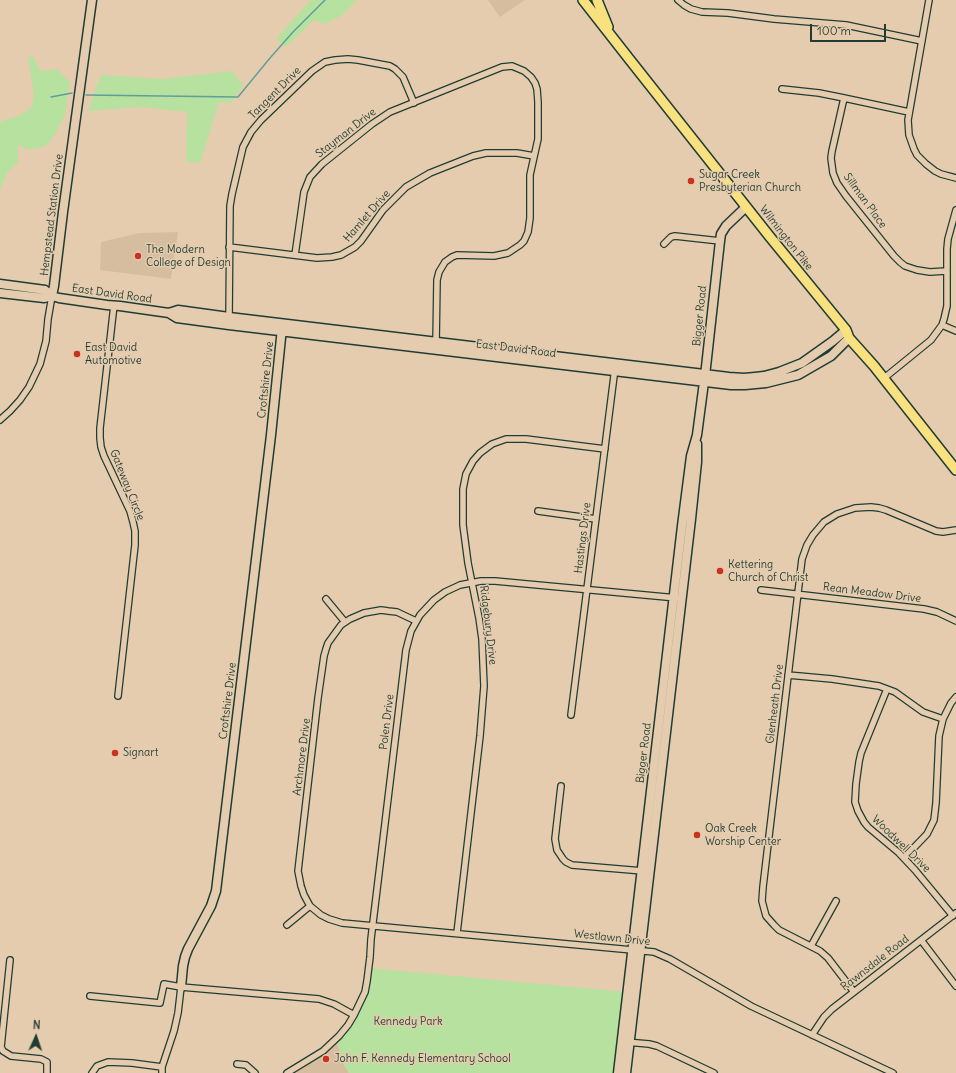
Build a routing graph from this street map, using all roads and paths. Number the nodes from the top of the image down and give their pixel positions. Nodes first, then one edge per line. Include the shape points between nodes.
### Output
1 (92, 0) edge
2 (583, 0) edge
3 (597, 0) edge
4 (678, 0) edge
5 (929, 0) edge
6 (611, 36) junction
7 (922, 41) junction
8 (782, 89) dead end
9 (844, 98) junction
10 (414, 103) junction
11 (909, 112) junction
12 (534, 156) junction
13 (956, 178) edge
14 (746, 207) junction
15 (956, 210) edge
16 (720, 241) junction
17 (664, 244) dead end
18 (229, 247) junction
19 (295, 255) junction
20 (946, 271) junction
21 (0, 284) edge
22 (0, 293) edge
23 (52, 296) junction
24 (114, 305) junction
25 (229, 321) junction
26 (942, 325) junction
27 (282, 328) junction
28 (956, 331) edge
29 (848, 334) junction
30 (436, 346) junction
31 (615, 367) junction
32 (704, 378) junction
33 (883, 379) junction
34 (0, 420) edge
35 (605, 449) junction
36 (956, 470) edge
37 (538, 511) dead end
38 (596, 519) junction
39 (956, 530) edge
40 (472, 582) junction
41 (587, 589) junction
42 (761, 590) dead end
43 (798, 594) junction
44 (678, 598) junction
45 (326, 599) dead end
46 (416, 621) junction
47 (956, 621) edge
48 (345, 622) junction
49 (788, 675) junction
50 (887, 689) junction
51 (118, 696) dead end
52 (956, 697) edge
53 (571, 715) dead end
54 (943, 719) junction
55 (561, 786) dead end
56 (904, 858) junction
57 (641, 871) junction
58 (650, 872) junction
59 (836, 901) dead end
60 (310, 906) junction
61 (954, 914) edge
62 (287, 925) dead end
63 (373, 926) junction
64 (457, 933) junction
65 (921, 940) junction
66 (811, 946) junction
67 (637, 950) junction
68 (10, 960) dead end
69 (956, 986) edge
70 (181, 987) junction
71 (854, 992) junction
72 (90, 996) dead end
73 (354, 1015) junction
74 (812, 1035) junction
75 (626, 1042) junction
76 (237, 1064) dead end
77 (162, 1070) edge
78 (47, 1073) edge
79 (92, 1073) edge
80 (255, 1073) edge
81 (288, 1073) edge
82 (618, 1073) edge
83 (626, 1073) edge
84 (714, 1073) edge
85 (894, 1073) edge

1 - 23 street, Hempstead Station Drive
2 - 6 main road, Wilmington Pike
3 - 6 main road
4 - 7 street via 691,9 702,12 846,25
5 - 7 street
6 - 14 main road, Wilmington Pike
7 - 11 street
8 - 9 street
9 - 11 street
9 - 20 street, Sillman Place via 831,158 837,182 900,262 917,270
10 - 12 street, Stayman Drive via 502,67 517,67 531,77 537,89 538,140
10 - 18 street, Tangent Drive via 403,77 387,65 358,60 335,60 325,62 312,71 261,120 247,139 232,194
10 - 19 street, Stayman Drive via 390,112 372,124 322,164 310,177 304,192
11 - 13 street via 909,135 917,155 935,171
12 - 19 street, Hamlet Drive via 517,152 486,152 430,173 390,202 361,241 347,252 326,258
12 - 30 street via 530,175 530,218 526,236 520,245 508,253 494,256 457,255 446,262 440,272 437,280
14 - 16 street, Bigger Road via 726,226
14 - 29 main road, Wilmington Pike
15 - 20 street via 948,239
16 - 17 street via 675,236
16 - 32 street, Bigger Road
18 - 19 street, Hamlet Drive
18 - 25 street, Tangent Drive
20 - 26 street via 947,306
21 - 23 street, East David Road via 45,290
22 - 23 street, East David Road via 44,298
23 - 24 street, East David Road
23 - 34 street, Hempstead Station Drive via 40,364 20,400
24 - 25 street, East David Road via 170,313 178,310
24 - 51 street, Gateway Circle via 100,438 104,456 130,511 135,531
25 - 27 street, East David Road
26 - 28 street
26 - 33 street via 931,340
27 - 30 street, East David Road
27 - 70 street, Croftshire Drive via 216,891 185,957
29 - 32 street, East David Road via 831,356 798,375 774,382 745,385 731,385
29 - 33 main road, Wilmington Pike
30 - 31 street, East David Road
31 - 32 street, East David Road
31 - 35 street, Hastings Drive
32 - 44 street, Bigger Road via 696,436 697,462
33 - 36 main road, Wilmington Pike
35 - 38 street, Hastings Drive
35 - 40 street, Ridgebury Drive via 511,438 492,444 480,453 469,467 464,489 464,528
37 - 38 street
38 - 41 street, Hastings Drive
39 - 43 street, Glenheath Drive via 936,531 879,508 863,507 842,512 824,522 807,545 802,559
40 - 41 street, Polen Drive via 495,581
40 - 46 street, Polen Drive via 445,592 426,607
40 - 64 street, Ridgebury Drive via 482,639 484,694
41 - 44 street, Polen Drive
41 - 53 street, Hastings Drive
42 - 43 street, Rean Meadow Drive
43 - 47 street, Rean Meadow Drive via 924,609
43 - 49 street, Glenheath Drive
44 - 57 street, Bigger Road
44 - 58 street, Bigger Road
45 - 48 street
46 - 48 street, Archmore Drive via 397,612 381,610 358,615
46 - 63 street, Polen Drive via 406,650
48 - 60 street, Archmore Drive via 328,643 318,698 298,871 304,895
49 - 50 street via 872,684
49 - 66 street, Glenheath Drive via 762,901 766,916 774,925
50 - 54 street via 900,695 922,712
50 - 56 street, Woodwell Drive via 861,753 855,802 868,828
52 - 54 street
54 - 56 street via 939,736 934,820 927,834
55 - 57 street via 555,839 557,850 563,859 572,865
56 - 61 street, Woodwell Drive
57 - 58 street
57 - 67 street, Bigger Road
58 - 67 street, Bigger Road
59 - 66 street
60 - 62 street
60 - 63 street via 321,915 336,921
61 - 65 street, Rawnsdale Road
63 - 64 street, Westlawn Drive
63 - 73 street, Polen Drive via 367,982
64 - 67 street, Westlawn Drive
65 - 69 street
65 - 71 street, Rawnsdale Road
66 - 71 street, Glenheath Drive via 828,958
67 - 74 street, Westlawn Drive via 663,955 751,1006
67 - 75 street, Bigger Road
68 - 78 street via 1,1047 11,1056 47,1062
70 - 72 street via 164,984 160,1004
70 - 73 street via 319,999
70 - 77 street, Croftshire Drive via 174,1031
71 - 74 street, Rawnsdale Road via 824,1017
73 - 81 street, Polen Drive via 331,1044
74 - 85 street, Westlawn Drive
75 - 82 street, Bigger Road
75 - 83 street, Bigger Road
75 - 84 street via 657,1046
76 - 80 street via 246,1065
77 - 79 street via 108,1062 97,1066

